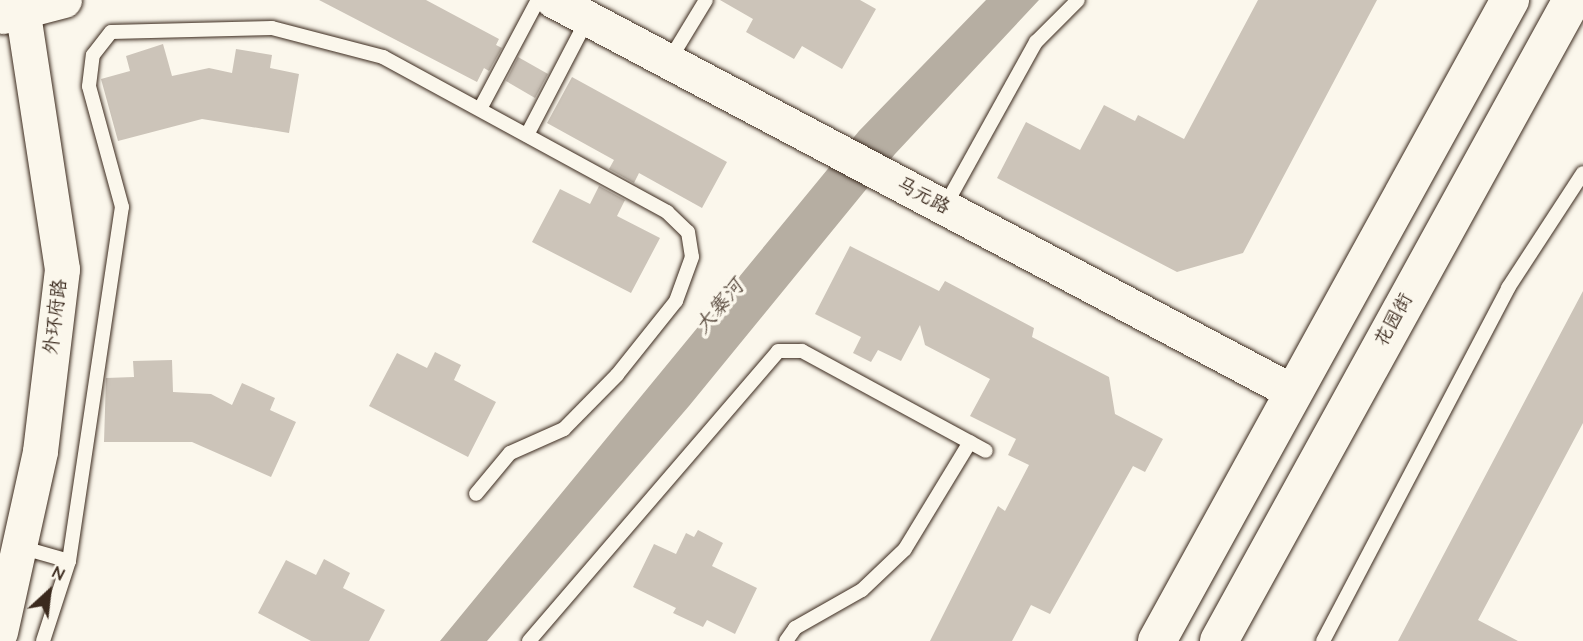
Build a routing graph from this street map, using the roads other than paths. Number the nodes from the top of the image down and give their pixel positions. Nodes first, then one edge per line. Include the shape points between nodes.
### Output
1 (64, 0) edge
2 (538, 0) edge
3 (553, 0) edge
4 (706, 0) edge
5 (1078, 0) edge
6 (1510, 0) edge
7 (1573, 0) edge
8 (15, 9) edge
9 (588, 18) junction
10 (669, 61) junction
11 (480, 108) junction
12 (527, 135) junction
13 (1583, 173) edge
14 (944, 207) junction
15 (1293, 392) junction
16 (970, 442) junction
17 (986, 451) dead end
18 (476, 494) dead end
19 (19, 547) junction
20 (69, 561) junction
21 (0, 632) edge
22 (43, 641) edge
23 (529, 641) edge
24 (786, 641) edge
25 (1157, 641) edge
26 (1219, 641) edge
27 (1324, 641) edge

1 - 8 street
2 - 11 lane
3 - 9 street, 马元路
4 - 10 lane
5 - 14 lane via 1036,42
6 - 15 main road
7 - 26 main road, 花园街
8 - 19 street, 外环府路 via 62,269 40,451
9 - 10 street, 马元路
9 - 12 lane
10 - 14 street, 马元路
11 - 12 lane
11 - 20 lane via 383,57 272,28 111,32 93,55 89,86 122,207
12 - 18 lane via 667,212 688,232 692,257 676,301 617,374 564,429 510,453
13 - 27 lane via 1508,288
14 - 15 street, 马元路
15 - 25 main road
16 - 17 lane
16 - 23 lane via 802,351 778,351
16 - 24 lane via 905,549 862,590 795,628
19 - 20 lane
19 - 21 street, 外环府路
20 - 22 lane

